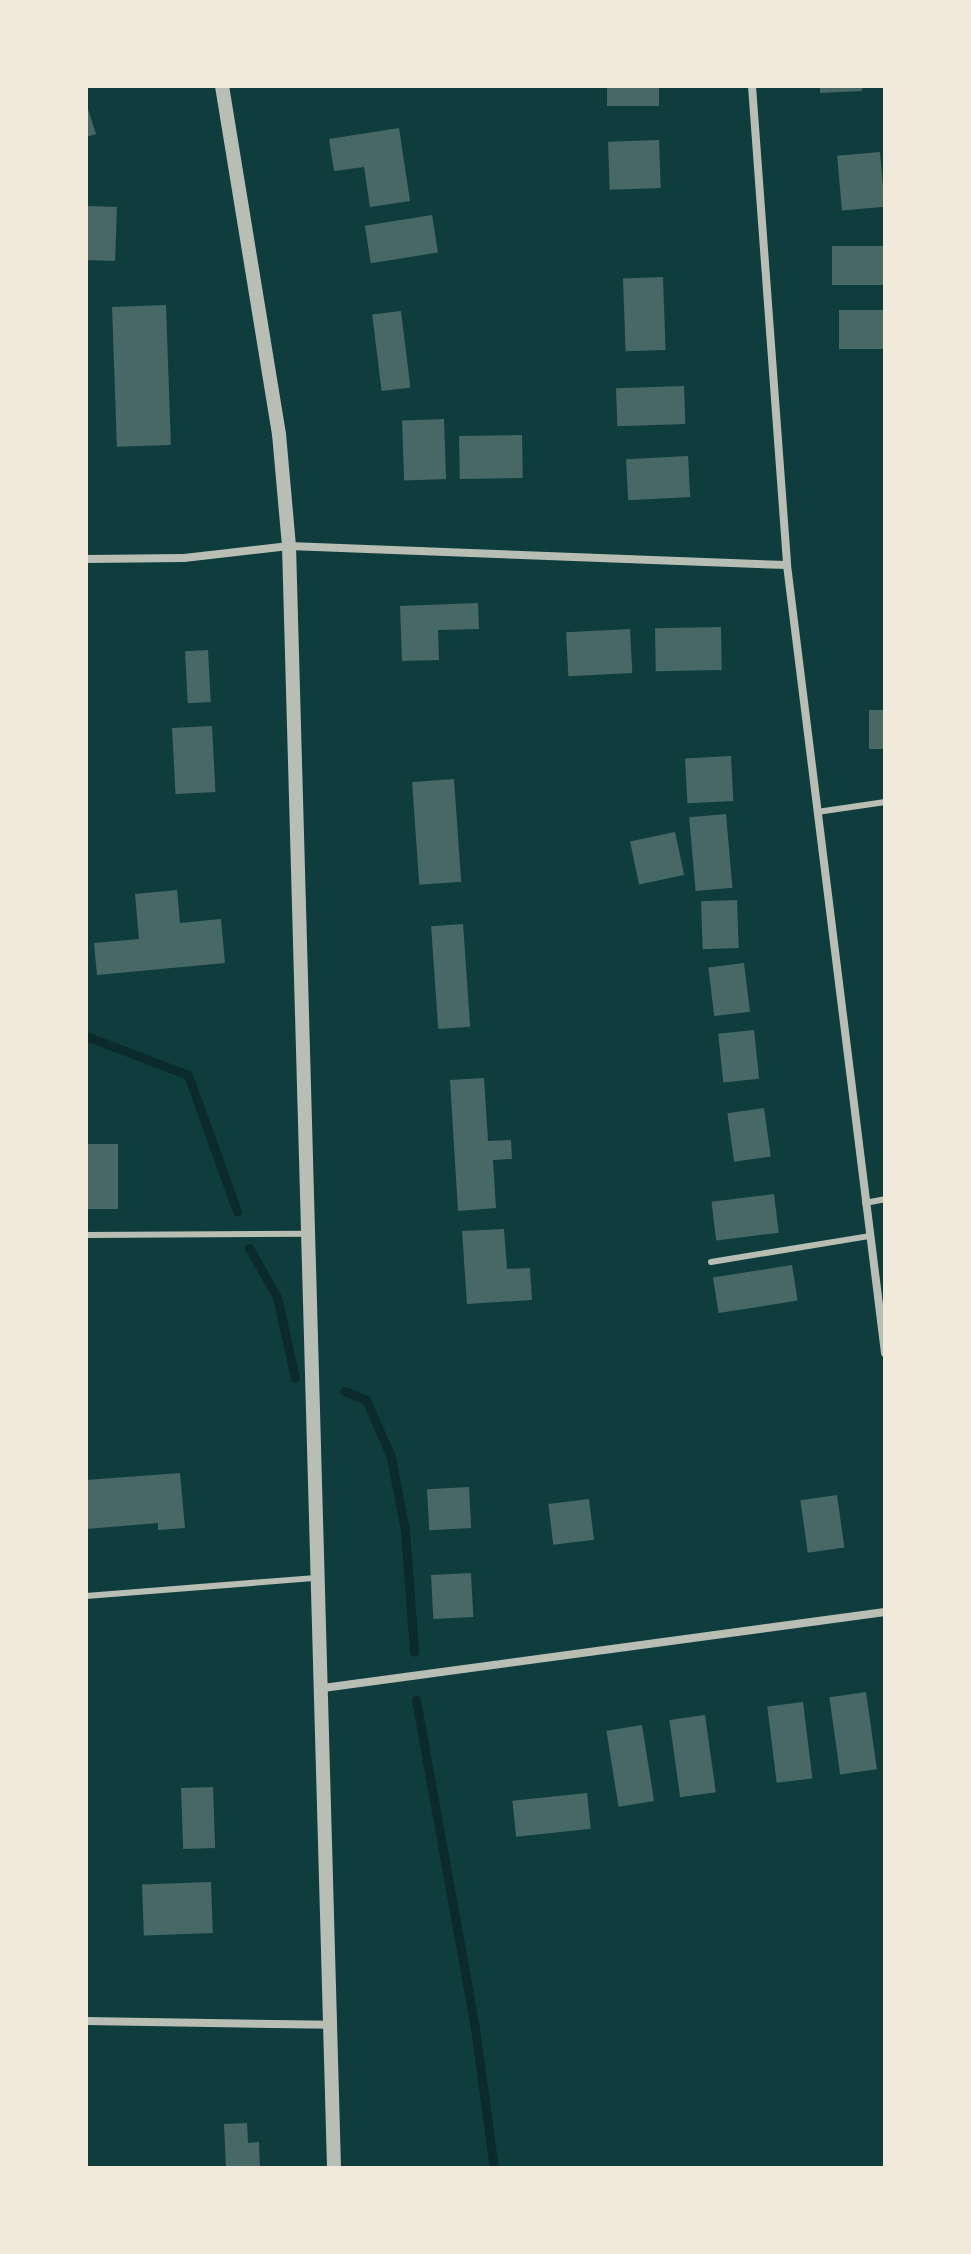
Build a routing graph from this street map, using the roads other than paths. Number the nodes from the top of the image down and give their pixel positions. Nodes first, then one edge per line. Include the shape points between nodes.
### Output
1 (222, 86) edge
2 (752, 86) edge
3 (289, 546) junction
4 (86, 559) edge
5 (787, 565) junction
6 (885, 802) edge
7 (817, 812) junction
8 (885, 1199) edge
9 (865, 1203) junction
10 (309, 1234) junction
11 (86, 1235) edge
12 (869, 1236) junction
13 (711, 1262) dead end
14 (885, 1353) edge
15 (319, 1578) junction
16 (86, 1596) edge
17 (885, 1612) edge
18 (323, 1688) junction
19 (86, 2021) edge
20 (332, 2025) junction
21 (334, 2168) edge

1 - 3 street via 279,434
2 - 5 street
3 - 4 street via 184,558
3 - 5 street
3 - 10 street
5 - 7 street
6 - 7 lane
7 - 9 street
8 - 9 lane
9 - 12 street
10 - 11 lane
10 - 15 street
12 - 13 lane
12 - 14 street
15 - 16 lane
15 - 18 street
17 - 18 street
18 - 20 street
19 - 20 street
20 - 21 street

